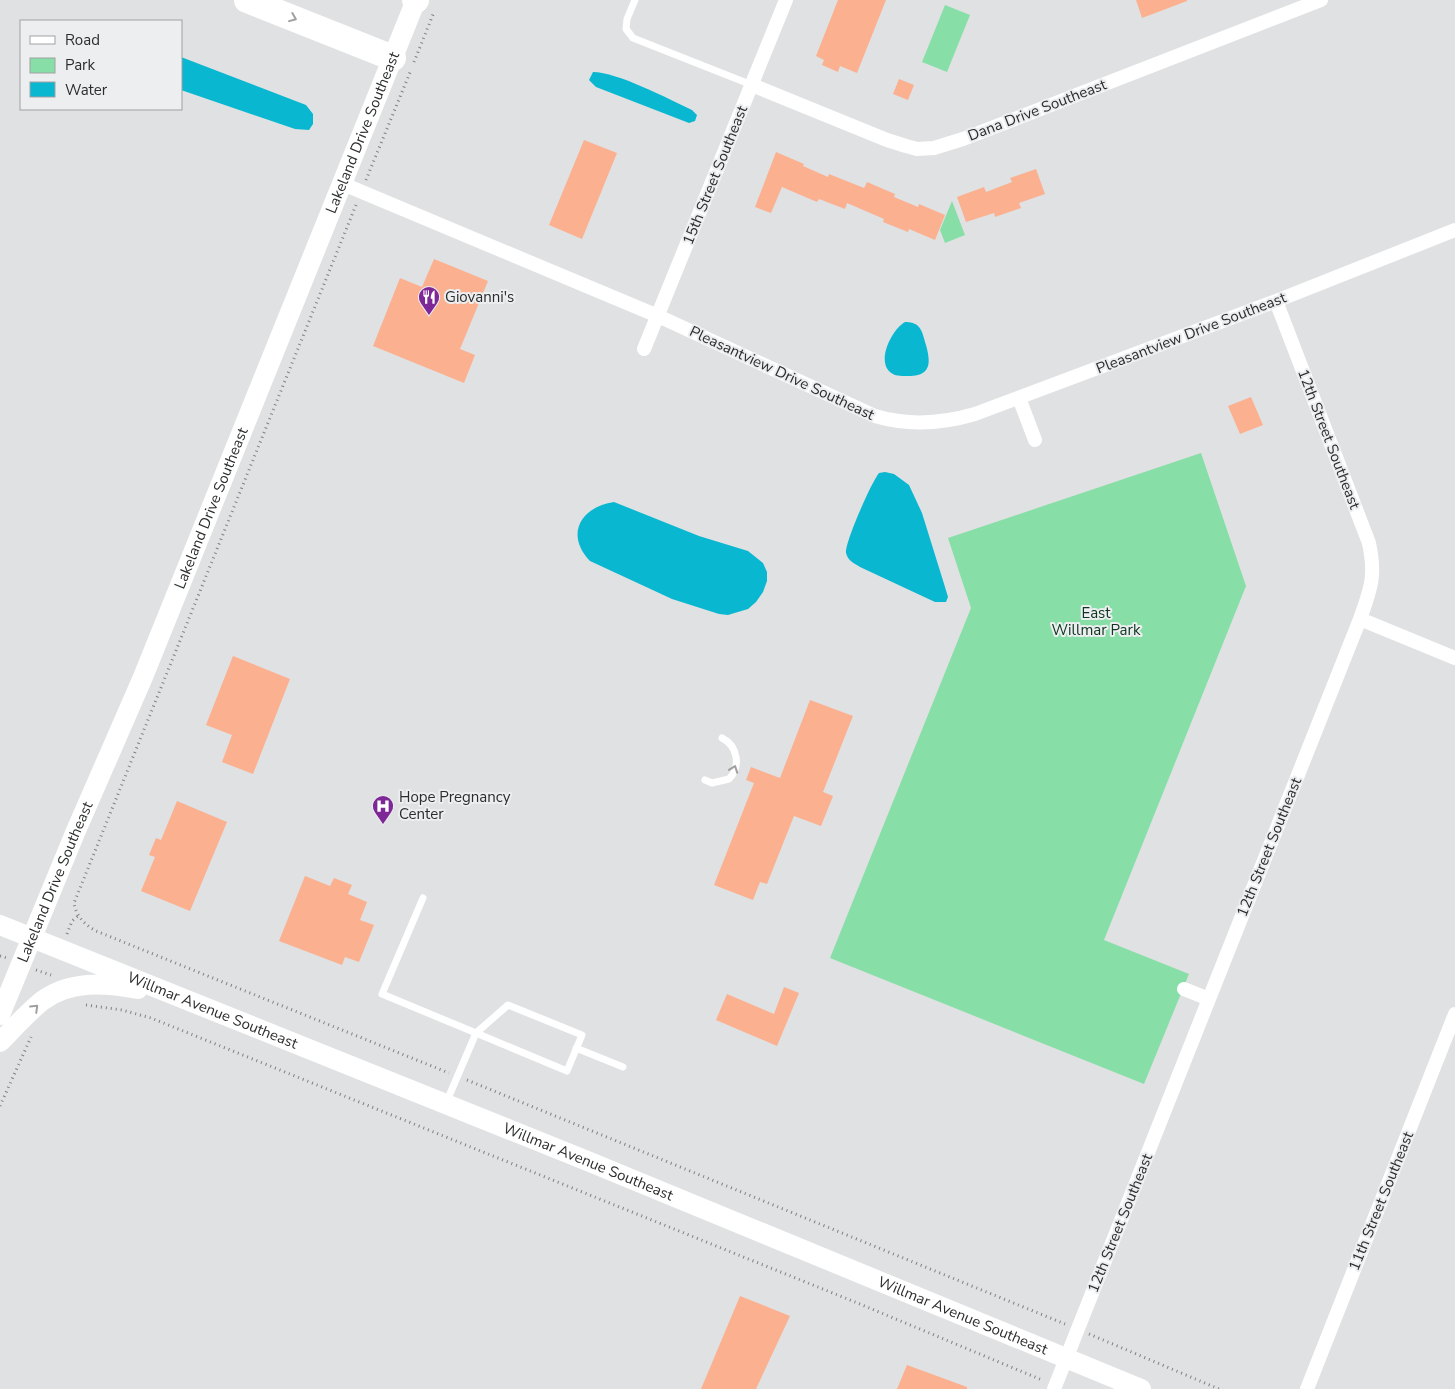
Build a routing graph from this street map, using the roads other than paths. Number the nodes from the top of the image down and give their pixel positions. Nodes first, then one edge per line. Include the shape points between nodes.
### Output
1 (247, 0) edge
2 (635, 0) edge
3 (786, 0) edge
4 (1321, 0) edge
5 (421, 2) edge
6 (393, 58) junction
7 (752, 85) junction
8 (343, 184) junction
9 (1455, 230) edge
10 (1276, 301) junction
11 (658, 316) junction
12 (644, 349) dead end
13 (1019, 398) junction
14 (1035, 440) dead end
15 (1360, 619) junction
16 (1455, 658) edge
17 (722, 738) dead end
18 (705, 780) dead end
19 (423, 898) dead end
20 (0, 925) edge
21 (32, 938) junction
22 (1184, 989) dead end
23 (1209, 999) junction
24 (185, 1000) junction
25 (1455, 1014) edge
26 (0, 1015) edge
27 (476, 1034) junction
28 (0, 1042) edge
29 (576, 1048) junction
30 (623, 1067) dead end
31 (446, 1104) junction
32 (1067, 1358) junction
33 (1054, 1387) edge
34 (1141, 1389) edge
35 (1307, 1389) edge

1 -> 6 highway
2 - 7 lane via 626,29 633,38
3 - 7 street, 15th Street Southeast
4 - 7 street, Dana Drive Southeast via 934,148 917,148 887,140
5 - 6 main road, Lakeland Drive Southeast
6 - 8 main road, Lakeland Drive Southeast
7 - 11 street, 15th Street Southeast
8 - 11 street, Pleasantview Drive Southeast
8 - 21 main road, Lakeland Drive Southeast
9 - 10 street, Pleasantview Drive Southeast
10 - 13 street, Pleasantview Drive Southeast
10 - 15 street, 12th Street Southeast via 1369,544 1373,574
11 - 12 street, 15th Street Southeast
11 - 13 street, Pleasantview Drive Southeast via 866,413 890,421 957,420
13 - 14 street
15 - 16 street
15 - 23 street, 12th Street Southeast
18 -> 17 lane via 712,783 729,779 736,771 736,756 730,743
19 - 27 lane via 382,994
20 - 21 main road, Willmar Avenue Southeast
21 - 24 main road, Willmar Avenue Southeast
21 - 26 main road, Lakeland Drive Southeast
22 - 23 street
23 - 32 street, 12th Street Southeast
28 -> 24 main road via 42,1001 72,986 110,985
24 - 31 main road, Willmar Avenue Southeast
25 - 35 street, 11th Street Southeast
27 - 29 lane via 567,1071
27 - 29 lane via 508,1005 582,1035
27 - 31 lane
29 - 30 lane
31 - 32 main road, Willmar Avenue Southeast
32 - 33 street, 12th Street Southeast
32 - 34 main road, Willmar Avenue Southeast

